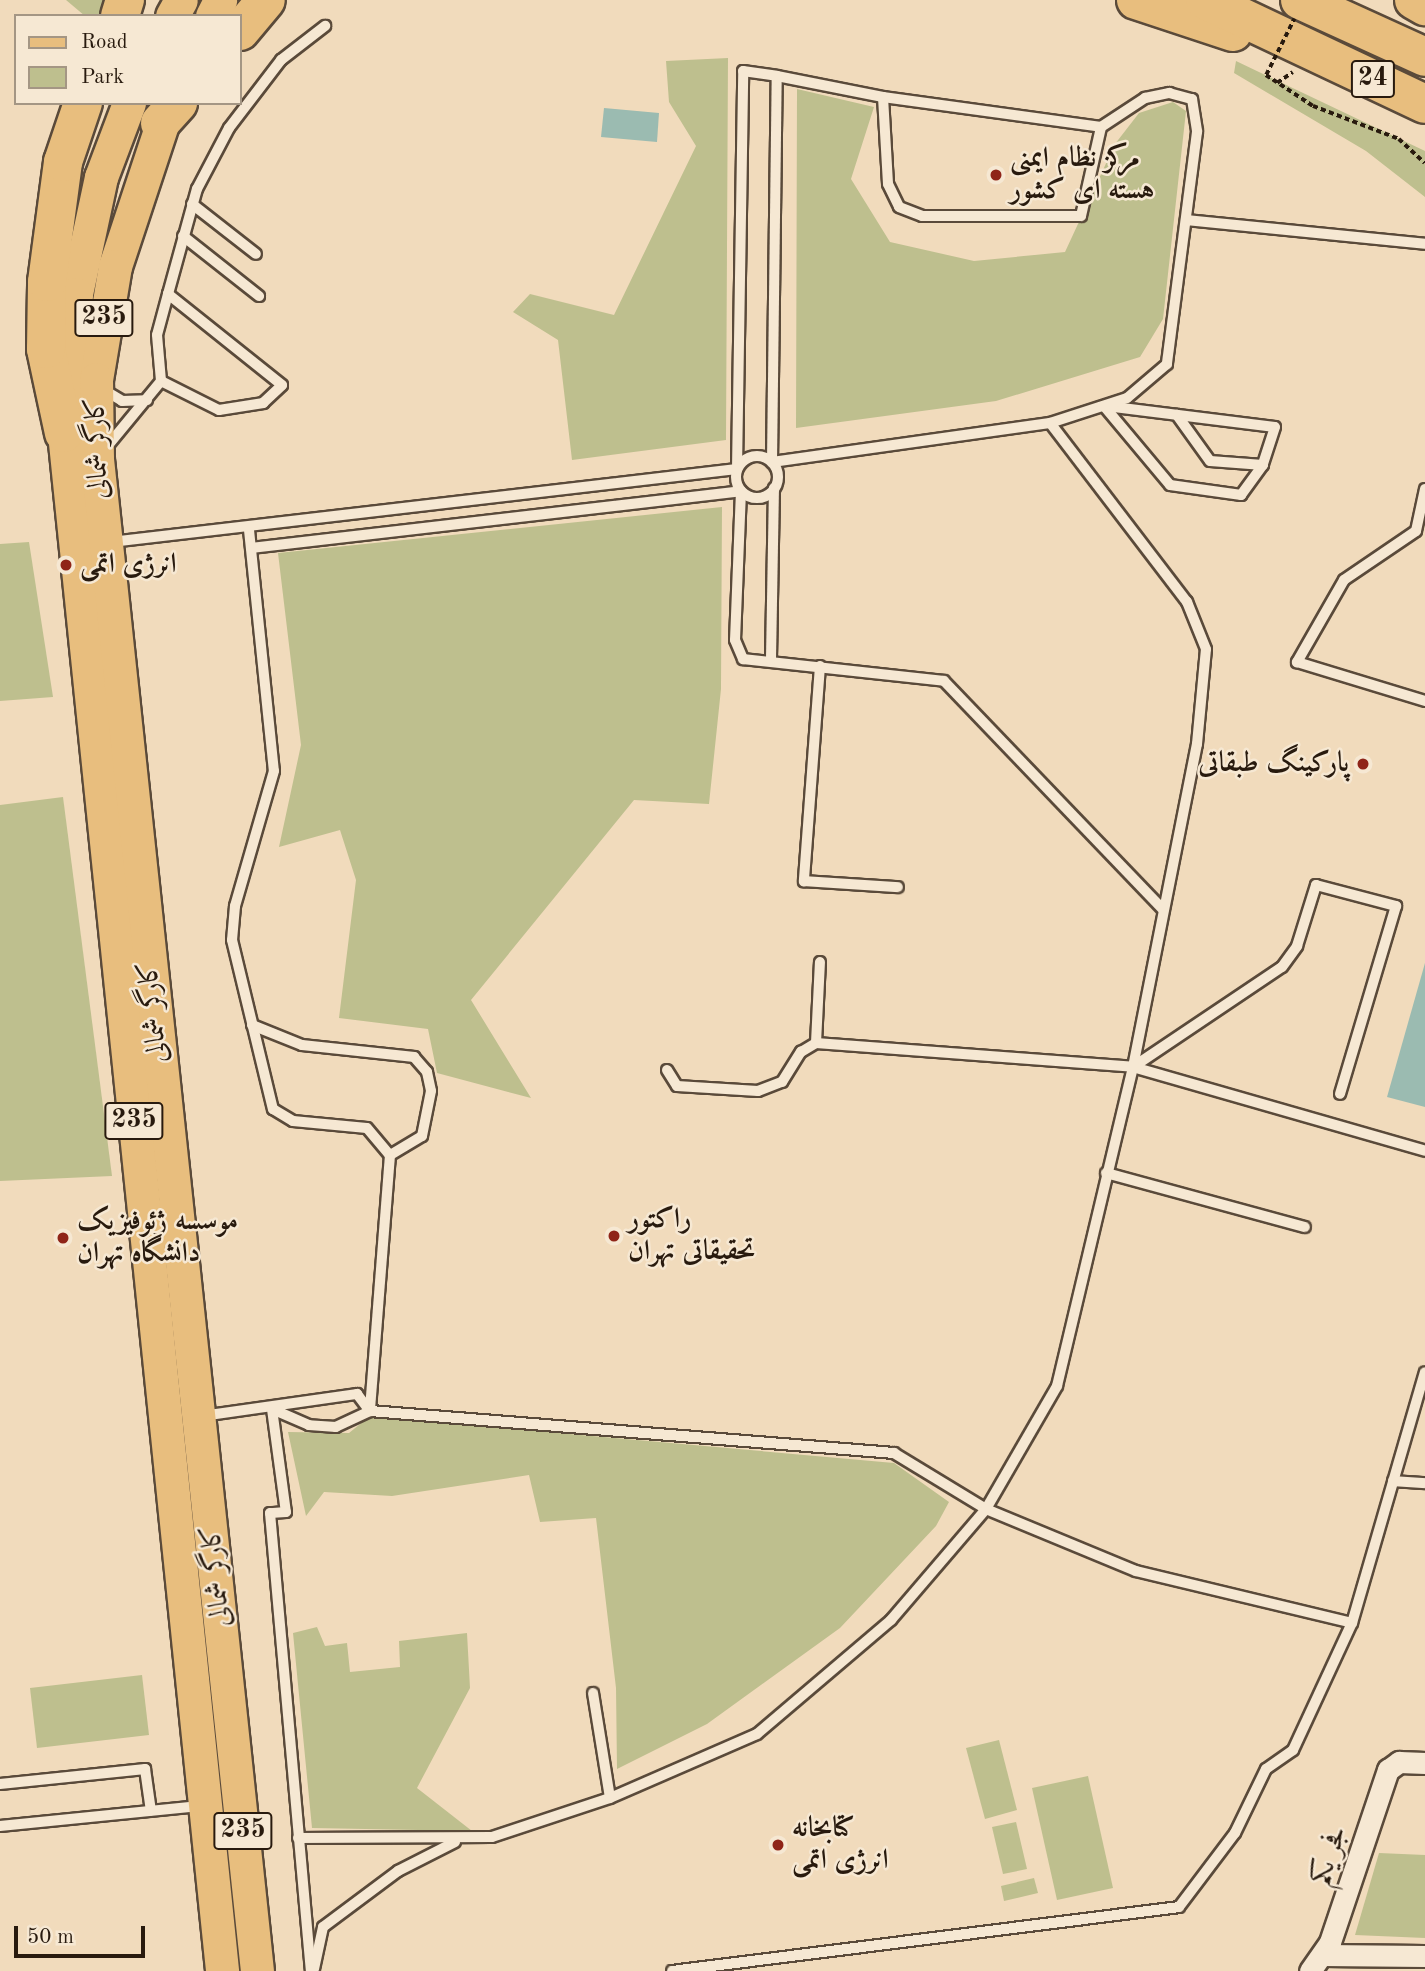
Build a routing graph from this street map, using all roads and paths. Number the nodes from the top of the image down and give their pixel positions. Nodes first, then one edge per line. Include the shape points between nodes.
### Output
1 (266, 0) edge
2 (1136, 0) edge
3 (1205, 0) edge
4 (1414, 0) edge
5 (1425, 5) edge
6 (1297, 10) edge
7 (325, 26) dead end
8 (242, 30) edge
9 (1320, 54) junction
10 (1425, 57) edge
11 (777, 76) junction
12 (883, 97) junction
13 (1425, 104) edge
14 (82, 105) edge
15 (159, 108) edge
16 (1101, 127) junction
17 (1425, 163) edge
18 (192, 204) junction
19 (1185, 220) junction
20 (183, 236) junction
21 (1425, 244) edge
22 (256, 254) dead end
23 (168, 294) junction
24 (259, 296) dead end
25 (161, 381) junction
26 (96, 383) junction
27 (147, 400) junction
28 (1104, 406) junction
29 (1177, 415) junction
30 (1050, 423) junction
31 (64, 433) junction
32 (97, 459) junction
33 (772, 462) junction
34 (1264, 465) junction
35 (737, 469) junction
36 (774, 488) junction
37 (1425, 489) edge
38 (741, 491) junction
39 (485, 500) junction
40 (488, 520) junction
41 (249, 530) junction
42 (102, 543) junction
43 (251, 548) junction
44 (771, 659) junction
45 (820, 666) junction
46 (1425, 701) edge
47 (111, 764) junction
48 (898, 887) dead end
49 (1163, 909) junction
50 (820, 962) dead end
51 (252, 1025) junction
52 (816, 1043) junction
53 (1133, 1068) junction
54 (667, 1070) dead end
55 (1340, 1094) dead end
56 (1425, 1151) edge
57 (390, 1155) junction
58 (1106, 1173) junction
59 (1305, 1227) dead end
60 (1425, 1372) edge
61 (272, 1409) junction
62 (370, 1411) junction
63 (199, 1416) junction
64 (1393, 1481) junction
65 (1425, 1483) edge
66 (986, 1510) junction
67 (1352, 1623) junction
68 (593, 1693) dead end
69 (1425, 1763) edge
70 (0, 1784) edge
71 (610, 1798) junction
72 (208, 1805) junction
73 (151, 1811) junction
74 (0, 1826) edge
75 (298, 1838) junction
76 (458, 1840) junction
77 (1425, 1956) edge
78 (1317, 1963) edge
79 (222, 1971) edge
80 (257, 1971) edge
81 (312, 1971) edge
82 (672, 1971) edge

1 - 8 highway
2 - 9 highway
3 - 9 highway, 24
4 - 5 highway
6 - 10 highway, 24
6 - 17 path, bridge via 1266,75 1313,107 1399,139
7 - 18 lane via 281,60 229,128
9 - 13 highway, 24
11 - 12 lane
11 - 33 lane
11 - 35 lane via 743,71
12 - 16 lane
12 - 16 lane via 888,184 900,207 922,216 1081,216
14 - 31 highway via 63,162 47,282 46,349
15 - 26 main road, کارگر شمالی / 235 via 115,266
15 - 31 main road, کارگر شمالی / 235 via 101,177 79,281
16 - 19 lane via 1145,98 1169,93 1192,99 1197,132
18 - 20 lane
18 - 22 lane
19 - 21 lane
19 - 28 lane via 1167,364 1127,398
20 - 23 lane
20 - 24 lane
23 - 25 lane via 157,335
23 - 25 lane via 282,385 264,403 219,410
25 - 27 lane
26 - 27 lane via 122,401
26 - 32 main road, کارگر شمالی / 235
27 - 32 lane
28 - 29 lane
28 - 30 lane
28 - 34 lane via 1170,485 1241,495
29 - 34 lane via 1210,461
29 - 34 lane via 1275,427
30 - 33 lane
30 - 49 lane via 1187,602 1206,649 1198,744
31 - 47 main road, کارگر شمالی / 235
32 - 42 main road, کارگر شمالی / 235
33 - 35 lane via 752,456
33 - 36 lane
35 - 38 lane
35 - 39 lane
36 - 38 lane via 758,498
36 - 44 lane
37 - 46 lane via 1416,531 1345,580 1297,662
38 - 40 lane
38 - 44 lane via 736,640 743,659
39 - 40 lane
39 - 41 lane
40 - 43 lane
41 - 42 lane
41 - 43 lane
42 - 47 main road, کارگر شمالی / 235
43 - 51 lane via 274,762 230,927
44 - 45 lane
45 - 48 lane via 804,881
45 - 49 lane via 944,681
47 - 63 main road, کارگر شمالی / 235
47 - 72 main road, کارگر شمالی / 235
49 - 53 lane
50 - 52 lane
51 - 57 lane via 273,1109 293,1121 368,1128
51 - 57 lane via 302,1045 414,1057 427,1072 431,1091 422,1136
52 - 53 lane
52 - 54 lane via 782,1082 758,1091 677,1086
53 - 55 lane via 1282,967 1297,946 1316,885 1396,906
53 - 56 lane
53 - 58 lane
57 - 62 lane
58 - 59 lane
58 - 66 lane via 1057,1386
60 - 64 lane
61 - 62 lane via 309,1425 336,1427
61 - 62 lane via 290,1400 357,1394
61 - 63 lane
61 - 75 lane via 286,1512 270,1513
62 - 66 lane via 864,1447 894,1453
63 - 80 main road, کارگر شمالی / 235
64 - 65 lane
64 - 67 lane
66 - 67 lane via 1136,1571
66 - 71 lane via 891,1620 757,1734
67 - 82 lane via 1293,1750 1266,1769 1235,1833 1179,1907
68 - 71 lane
69 - 78 street, فجر یکم via 1394,1764 1387,1774
70 - 73 lane via 145,1769
71 - 76 lane via 492,1837
72 - 73 lane
72 - 79 main road, کارگر شمالی / 235
73 - 74 lane
75 - 76 lane
75 - 81 lane
76 - 81 lane via 398,1871 323,1927
77 - 78 street

